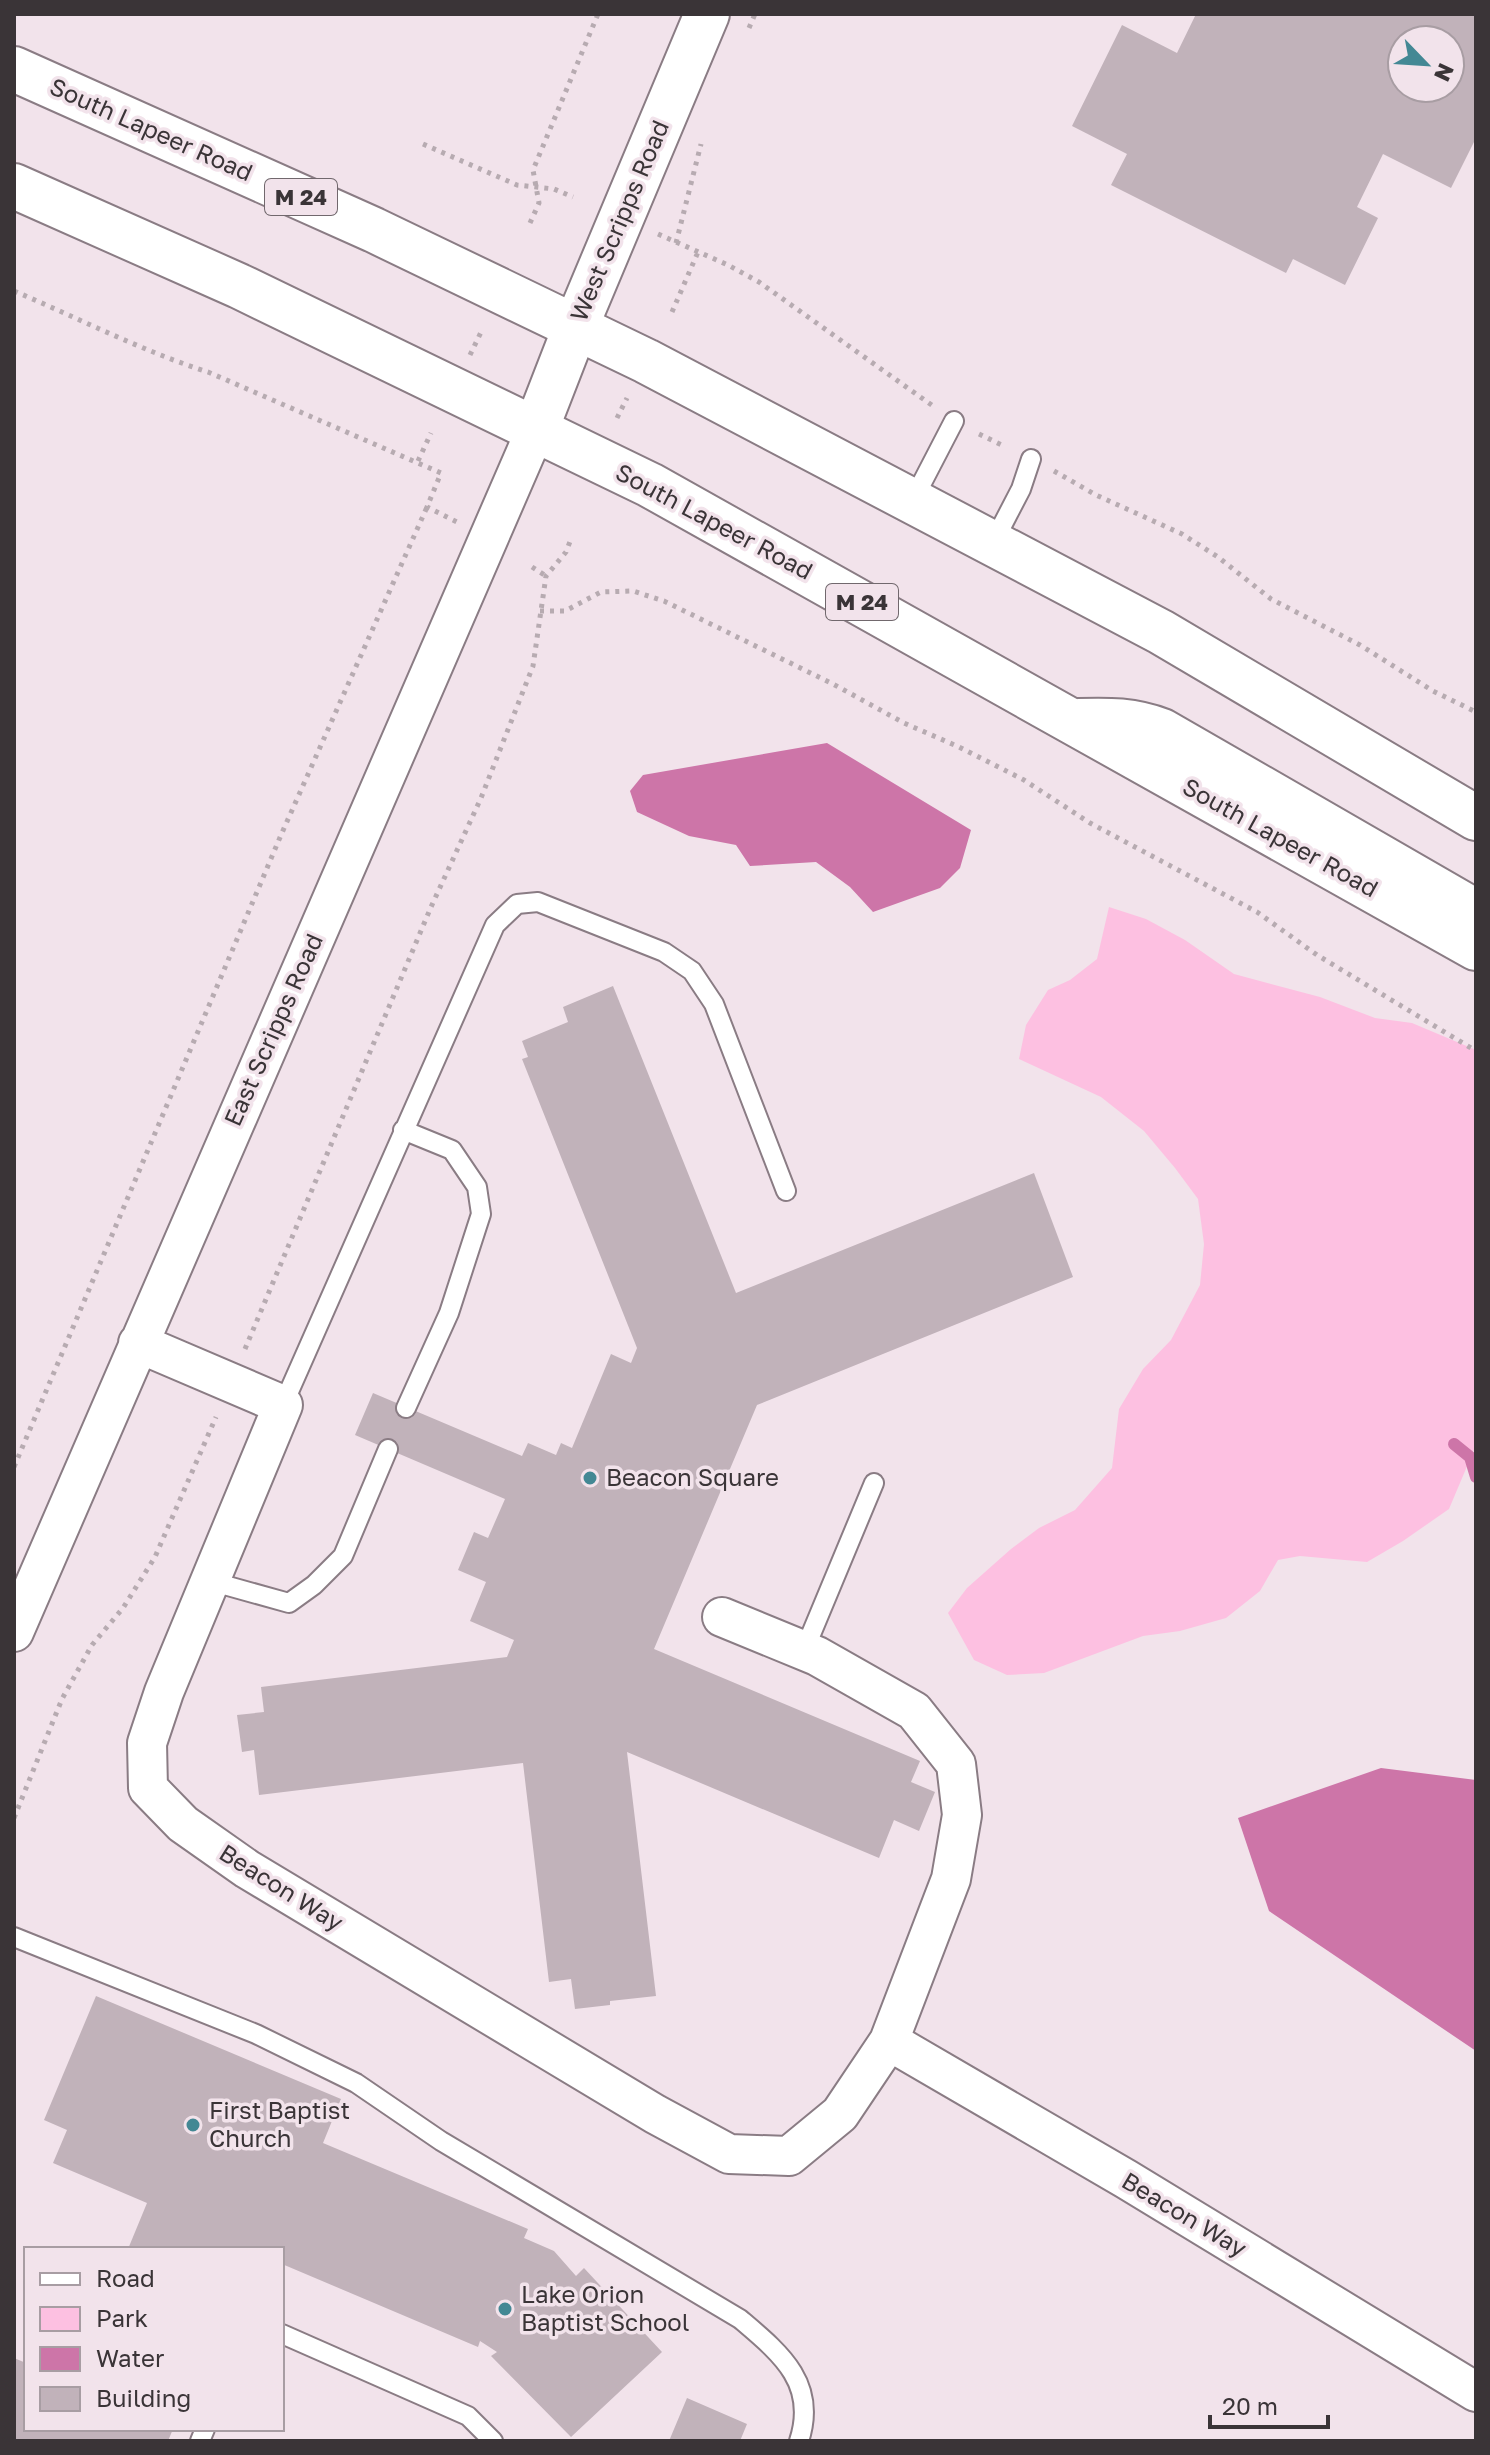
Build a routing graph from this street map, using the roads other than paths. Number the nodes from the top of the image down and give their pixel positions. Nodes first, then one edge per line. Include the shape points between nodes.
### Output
1 (707, 14) edge
2 (14, 69) edge
3 (14, 186) edge
4 (576, 326) junction
5 (954, 421) road end
6 (536, 429) junction
7 (1031, 459) road end
8 (912, 502) junction
9 (993, 545) junction
10 (1073, 721) junction
11 (1476, 818) edge
12 (1476, 912) edge
13 (1476, 948) edge
14 (403, 1130) junction
15 (786, 1191) dead end
16 (138, 1343) junction
17 (283, 1405) junction
18 (406, 1408) dead end
19 (388, 1449) dead end
20 (874, 1483) dead end
21 (210, 1581) junction
22 (722, 1617) dead end
23 (14, 1632) edge
24 (804, 1651) junction
25 (14, 1937) edge
26 (889, 2041) junction
27 (284, 2335) edge
28 (1476, 2392) edge
29 (493, 2441) edge
30 (799, 2441) edge

1 - 4 main road, West Scripps Road
2 - 4 main road, South Lapeer Road / M 24
3 - 6 main road, South Lapeer Road / M 24 via 239,286
4 - 6 main road, West Scripps Road
4 - 8 main road, South Lapeer Road / M 24
5 - 8 lane
6 - 10 main road, South Lapeer Road / M 24 via 720,523
6 - 16 street, East Scripps Road
7 - 9 lane
8 - 9 main road, South Lapeer Road / M 24
9 - 11 main road, South Lapeer Road / M 24 via 1161,632
10 - 12 main road via 1116,719 1162,731
10 - 13 main road, South Lapeer Road / M 24
14 - 15 lane via 495,925 517,904 538,902 664,952 692,971 714,1004
14 - 17 lane
14 - 18 lane via 452,1150 477,1187 481,1214 449,1313
16 - 17 street
16 - 23 street, East Scripps Road
17 - 21 street, Beacon Way
19 - 21 lane via 343,1556 314,1585 289,1603
20 - 24 lane
21 - 26 street, Beacon Way via 147,1743 148,1788 183,1824 247,1869 729,2154 789,2156 840,2114
22 - 24 street, Beacon Way
24 - 26 street, Beacon Way via 914,1711 956,1764 962,1815 951,1879
25 - 30 lane via 256,2034 356,2083 441,2141 740,2319 783,2355 800,2385 805,2422
26 - 28 street, Beacon Way
27 - 29 lane via 468,2416

